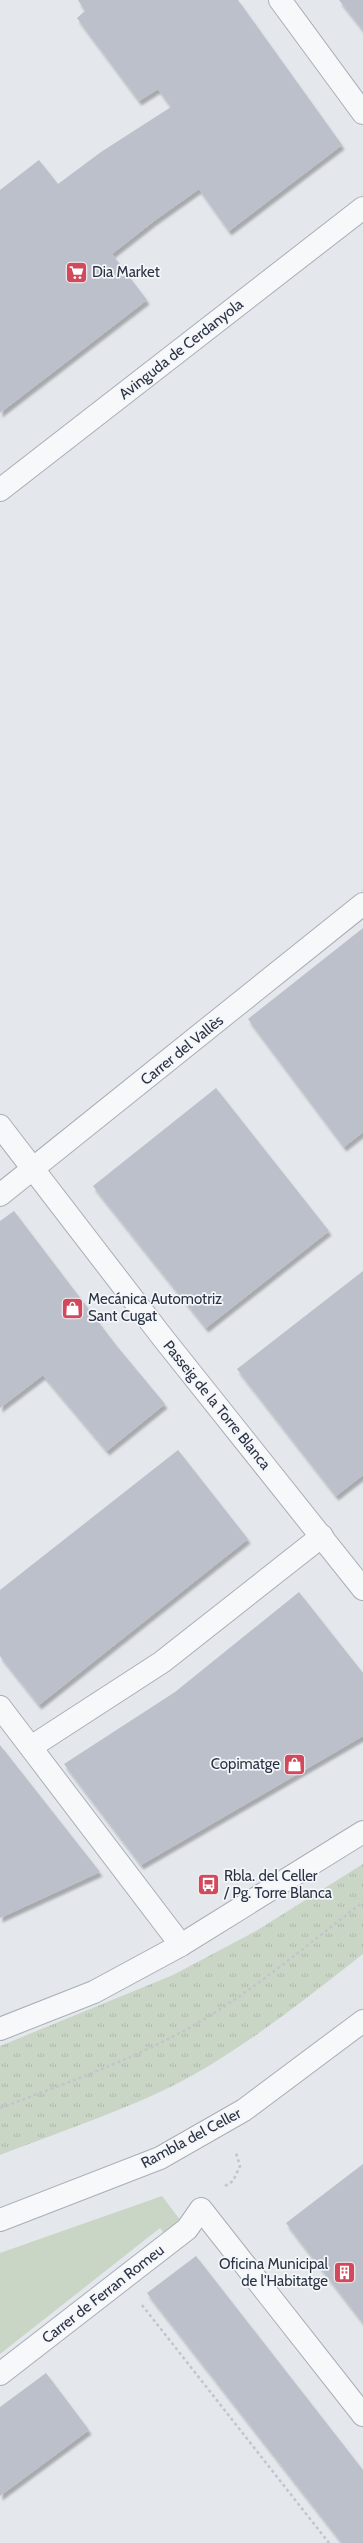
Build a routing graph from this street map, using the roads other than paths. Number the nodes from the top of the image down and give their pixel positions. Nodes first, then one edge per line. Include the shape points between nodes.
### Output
1 (280, 0) edge
2 (363, 112) edge
3 (363, 208) edge
4 (0, 490) edge
5 (363, 904) edge
6 (0, 1126) edge
7 (34, 1169) junction
8 (0, 1195) edge
9 (322, 1536) junction
10 (363, 1588) edge
11 (0, 1707) edge
12 (30, 1747) junction
13 (363, 1832) edge
14 (181, 1945) junction
15 (0, 2029) edge
16 (359, 2032) edge
17 (0, 2220) edge
18 (0, 2374) edge
19 (363, 2415) edge

1 - 2 street
3 - 4 street, Avinguda de Cerdanyola
5 - 7 street, Carrer del Vallès
6 - 7 street, Passeig de la Torre Blanca
7 - 8 street, Carrer del Vallès
7 - 9 street, Passeig de la Torre Blanca via 163,1338
9 - 10 street, Passeig de la Torre Blanca
9 - 12 street via 162,1662
11 - 12 street
12 - 14 street
13 - 14 street
14 - 15 street via 94,1992
16 - 17 street, Rambla del Celler via 244,2110 160,2158
18 - 19 street, Carrer de Ferran Romeu via 187,2229 200,2210

